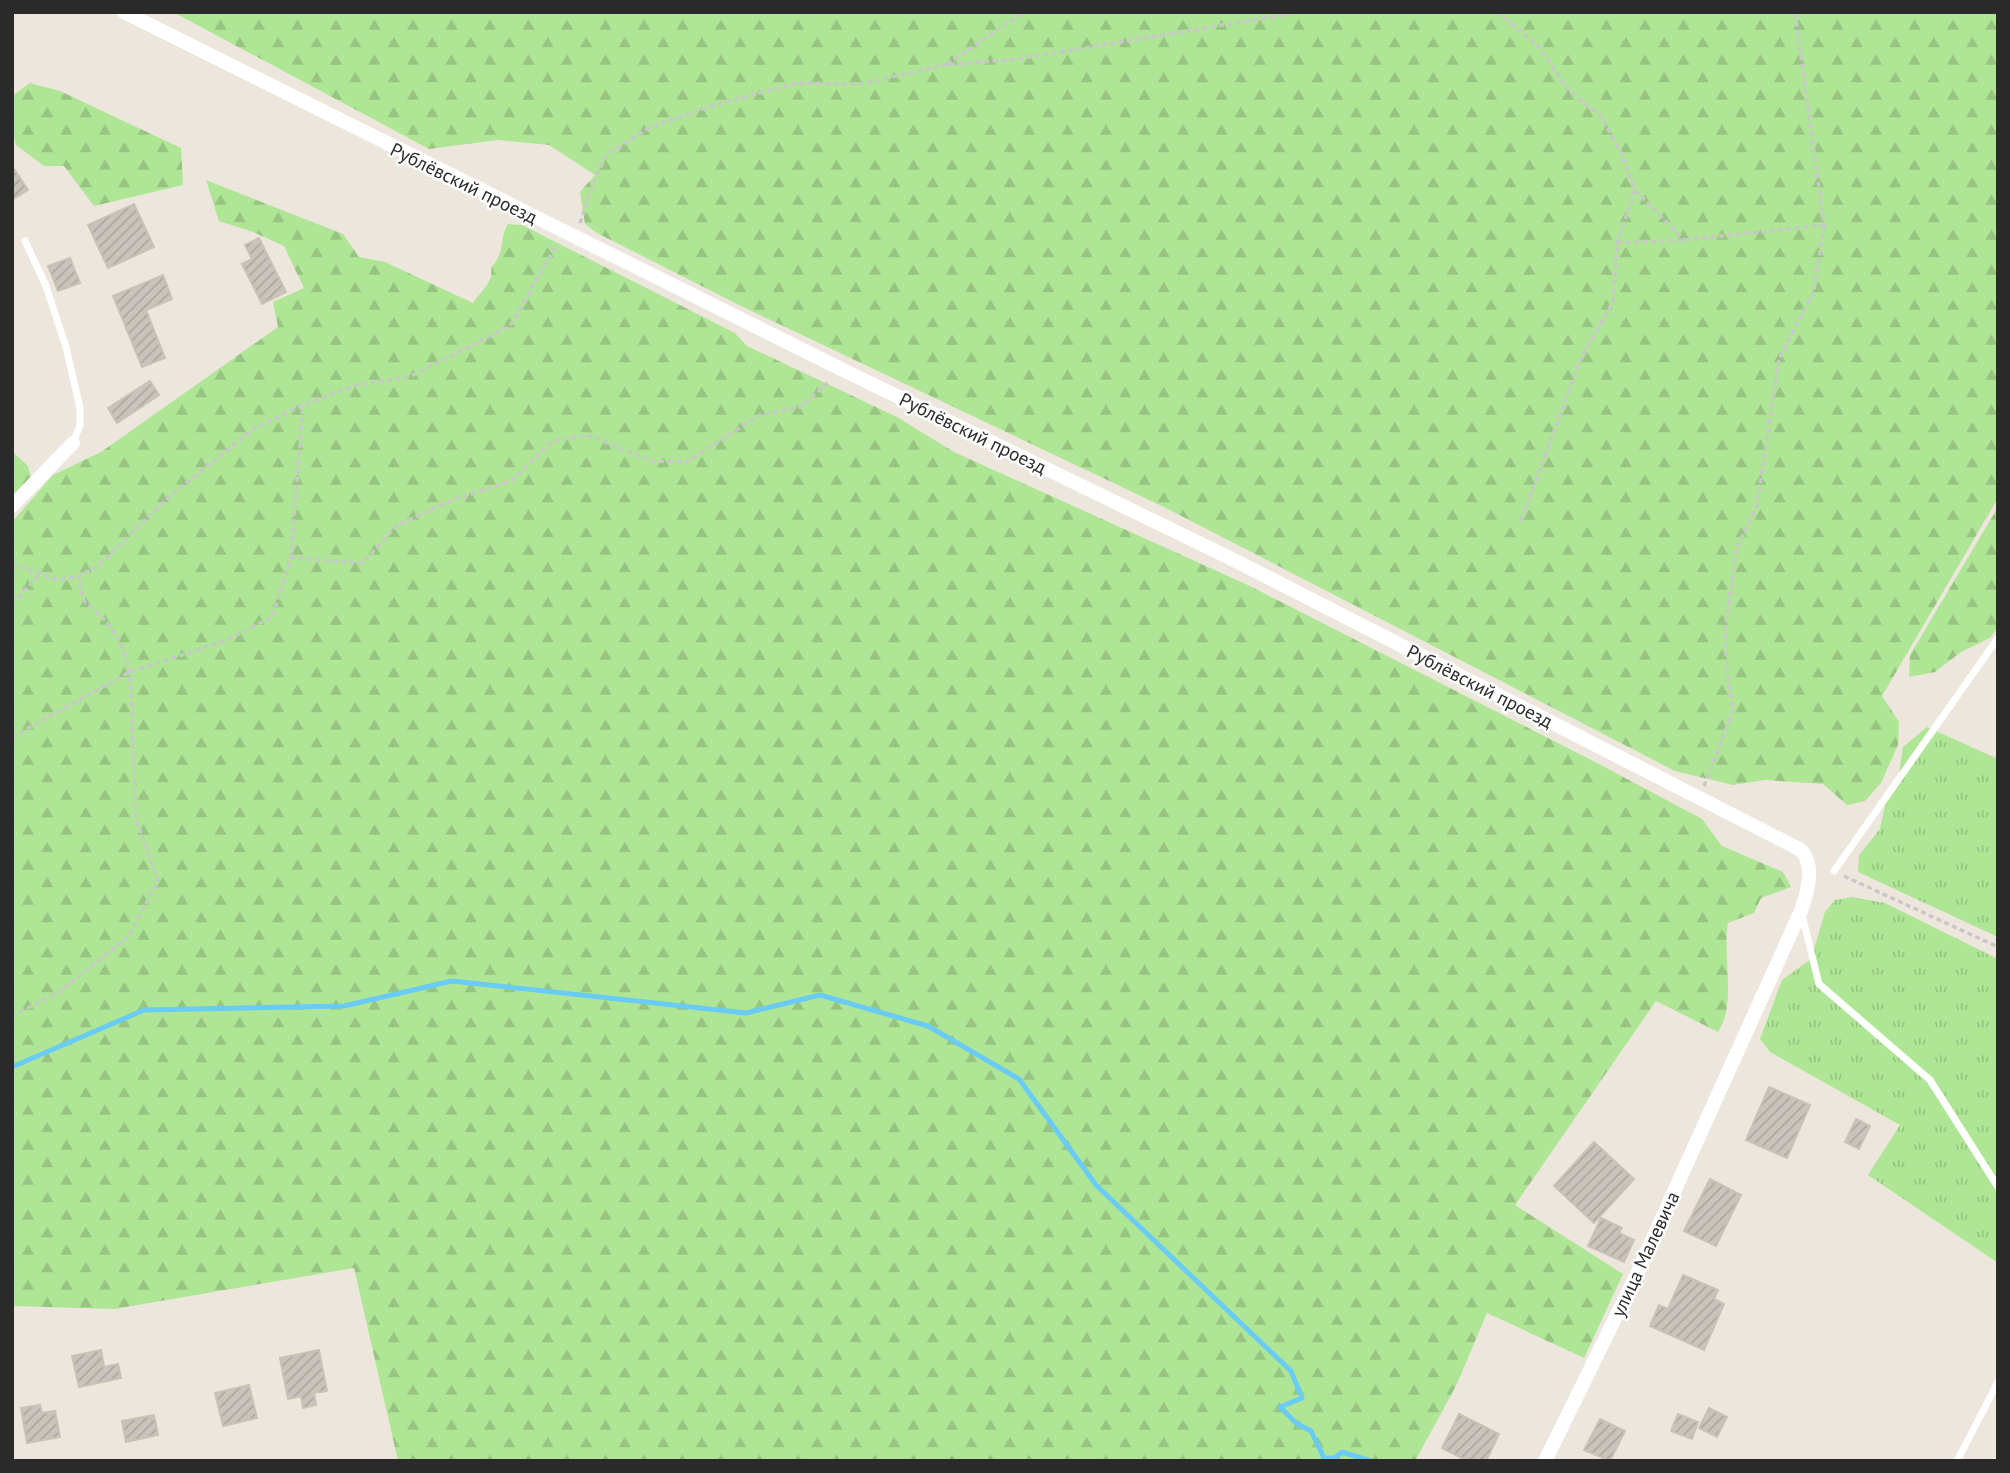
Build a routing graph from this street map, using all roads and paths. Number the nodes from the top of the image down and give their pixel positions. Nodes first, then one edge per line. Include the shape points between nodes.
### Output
1 (124, 12) edge
2 (1024, 12) edge
3 (1301, 12) edge
4 (1465, 12) edge
5 (1477, 12) edge
6 (1498, 12) edge
7 (1795, 12) edge
8 (945, 65) junction
9 (1635, 190) junction
10 (1824, 225) junction
11 (564, 233) junction
12 (1684, 240) junction
13 (25, 242) dead end
14 (1617, 243) junction
15 (841, 369) junction
16 (303, 405) junction
17 (73, 443) joint
18 (12, 506) edge
19 (1521, 521) dead end
20 (291, 558) junction
21 (12, 564) edge
22 (41, 573) junction
23 (78, 576) junction
24 (12, 604) edge
25 (1998, 638) edge
26 (130, 672) junction
27 (12, 737) edge
28 (1699, 798) junction
29 (1834, 871) joint
30 (1801, 911) junction
31 (1998, 947) edge
32 (12, 1016) edge
33 (1741, 1045) joint
34 (1998, 1187) edge
35 (1998, 1382) edge
36 (1545, 1461) edge
37 (1957, 1461) edge

1 - 11 street, Рублёвский проезд
2 - 8 path
3 - 8 path via 1018,59
4 - 5 path
6 - 9 path via 1540,48 1569,91 1600,115
7 - 10 path
8 - 11 path via 861,84 796,83 650,127 608,154 582,221
9 - 12 path
9 - 14 path
10 - 12 path
10 - 28 path via 1814,291 1779,359 1757,505 1737,548 1725,629 1733,711
11 - 15 street, Рублёвский проезд
11 - 16 path via 510,326 409,377 356,385
12 - 14 path
13 - 17 lane via 57,314 68,357 80,408
14 - 19 path via 1613,302 1581,358
15 - 20 path via 800,407 760,415 686,462 651,461 588,435 552,441 511,481 447,502 396,526 363,563
15 - 28 street, Рублёвский проезд via 1232,559
16 - 20 path
16 - 23 path via 253,429 170,496 98,566
17 - 18 street
20 - 26 path via 272,617 227,640
21 - 22 path
22 - 23 path via 58,580
22 - 24 path
23 - 26 path via 84,601 114,633
25 - 29 lane
26 - 27 path
26 - 32 path via 136,819 158,881 128,937 58,992
28 - 30 street, Рублёвский проезд via 1801,850 1810,868
29 - 31 path
30 - 33 street, Рублёвский проезд
30 - 34 lane via 1819,984 1930,1080
33 - 36 street, улица Малевича
35 - 37 lane

